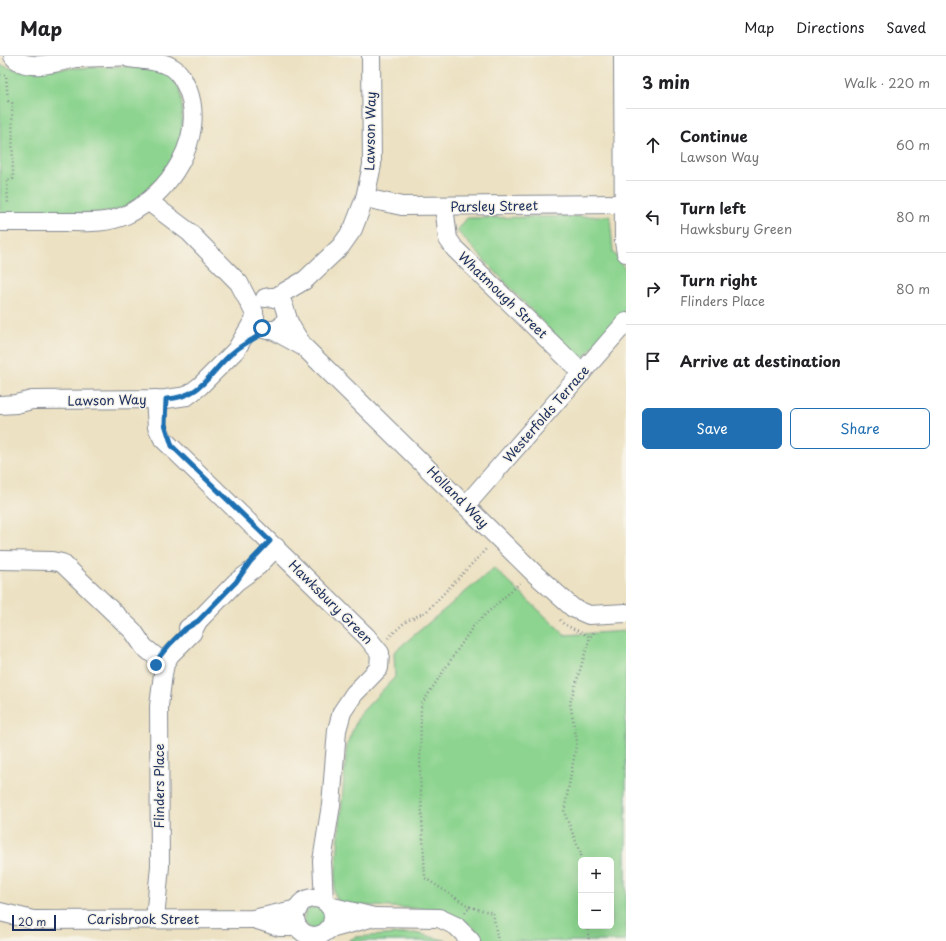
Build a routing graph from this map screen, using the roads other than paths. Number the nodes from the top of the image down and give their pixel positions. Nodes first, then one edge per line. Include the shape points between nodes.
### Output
1 (9, 56) edge
2 (13, 56) edge
3 (370, 56) edge
4 (623, 56) edge
5 (68, 57) edge
6 (136, 57) edge
7 (176, 58) edge
8 (0, 61) edge
9 (153, 196) junction
10 (365, 198) junction
11 (624, 204) junction
12 (444, 206) junction
13 (6, 222) edge
14 (626, 253) edge
15 (305, 280) junction
16 (239, 283) junction
17 (271, 298) junction
18 (287, 314) junction
19 (254, 315) junction
20 (626, 322) edge
21 (270, 330) junction
22 (304, 347) junction
23 (236, 350) junction
24 (582, 373) junction
25 (0, 396) edge
26 (160, 399) junction
27 (32, 400) junction
28 (0, 405) edge
29 (466, 505) junction
30 (273, 544) junction
31 (0, 560) edge
32 (626, 613) edge
33 (164, 657) junction
34 (0, 912) edge
35 (160, 919) junction
36 (34, 920) junction
37 (0, 922) edge
38 (314, 922) edge
39 (471, 941) edge

1 - 8 street
2 - 5 street via 20,62 31,64 50,64
3 - 10 street, Lawson Way via 372,165
4 - 11 street
5 - 6 street
6 - 7 street
7 - 9 street via 191,98 190,136 179,167
9 - 13 street via 134,211 105,221
9 - 16 street
10 - 12 street, Parsley Street via 402,206
10 - 15 street, Lawson Way via 353,229 341,246
11 - 12 street, Parsley Street
11 - 14 street
12 - 24 street, Whatmough Street via 446,233 453,246
15 - 17 street, Lawson Way
15 - 18 street, Lawson Way
16 - 17 street
16 - 19 street
17 - 18 street via 283,303
17 - 19 street via 259,302
18 - 21 street via 282,326
18 - 22 street, Holland Way
19 - 21 street via 259,326
19 - 23 street, Lawson Way
20 - 24 street, Westerfolds Terrace
21 - 22 street, Holland Way
21 - 23 street, Lawson Way
22 - 29 street, Holland Way
23 - 26 street, Lawson Way via 194,392 183,397
24 - 29 street, Westerfolds Terrace
25 - 27 street, Lawson Way
26 - 27 street, Lawson Way
26 - 30 street, Hawksbury Green via 172,446
27 - 28 street, Lawson Way
29 - 32 street, Holland Way via 573,608 589,615
30 - 33 street via 258,566 236,582 198,621 192,633
30 - 38 street, Hawksbury Green via 377,647 380,653 379,668 354,694 342,712 337,730 331,805
31 - 33 street via 62,563 132,631
33 - 35 street, Flinders Place via 159,706
34 - 36 street, Carisbrook Street
35 - 36 street, Carisbrook Street
35 - 38 street, Carisbrook Street via 253,919 279,926
36 - 37 street, Carisbrook Street via 19,924
38 - 39 street, Carisbrook Street via 374,917 439,918 456,926

